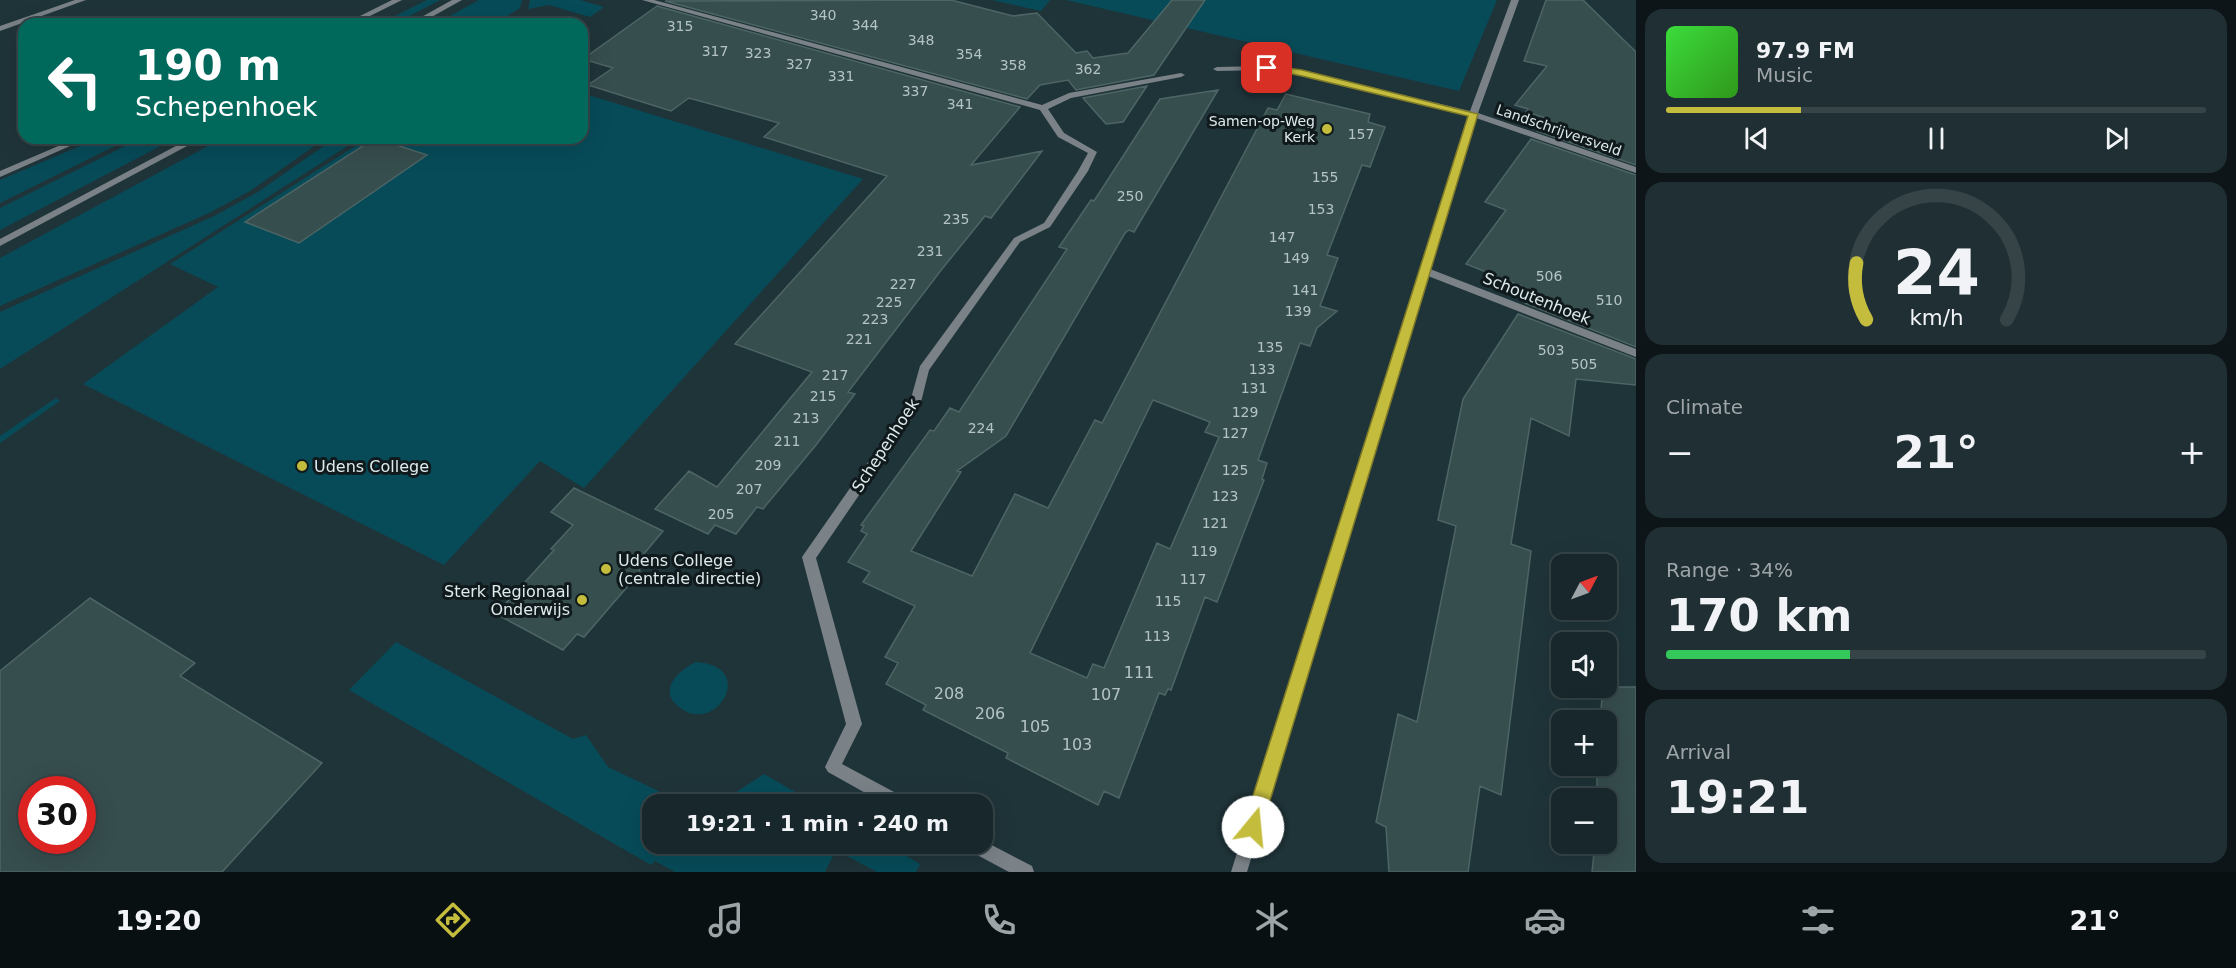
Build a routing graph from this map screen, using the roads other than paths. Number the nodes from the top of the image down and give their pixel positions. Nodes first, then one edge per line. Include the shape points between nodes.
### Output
1 (52, 0) edge
2 (82, 0) edge
3 (398, 0) edge
4 (458, 0) edge
5 (646, 0) edge
6 (1515, 0) edge
7 (63, 6) junction
8 (30, 18) edge
9 (360, 18) edge
10 (424, 18) edge
11 (18, 22) edge
12 (0, 29) edge
13 (1217, 69) dead end
14 (1181, 75) dead end
15 (1043, 108) junction
16 (1473, 114) junction
17 (70, 144) edge
18 (187, 144) edge
19 (1636, 170) edge
20 (0, 174) edge
21 (0, 243) edge
22 (1426, 271) junction
23 (1636, 353) edge
24 (883, 794) edge
25 (992, 854) edge
26 (1026, 872) edge
27 (1239, 872) edge

1 - 7 street
2 - 7 street
3 - 9 street
4 - 10 street
5 - 15 street
6 - 16 street
7 - 8 street
11 - 12 street
13 - 16 street via 1267,68 1302,73
14 - 15 street via 1069,96
15 - 24 street, Schepenhoek via 1061,135 1093,152 1047,225 1017,240 924,369 916,403 809,557 854,724 833,767
16 - 19 street, Landschrijversveld
16 - 22 street
17 - 20 street
18 - 21 street
22 - 23 street, Schoutenhoek
22 - 27 street
25 - 26 street

